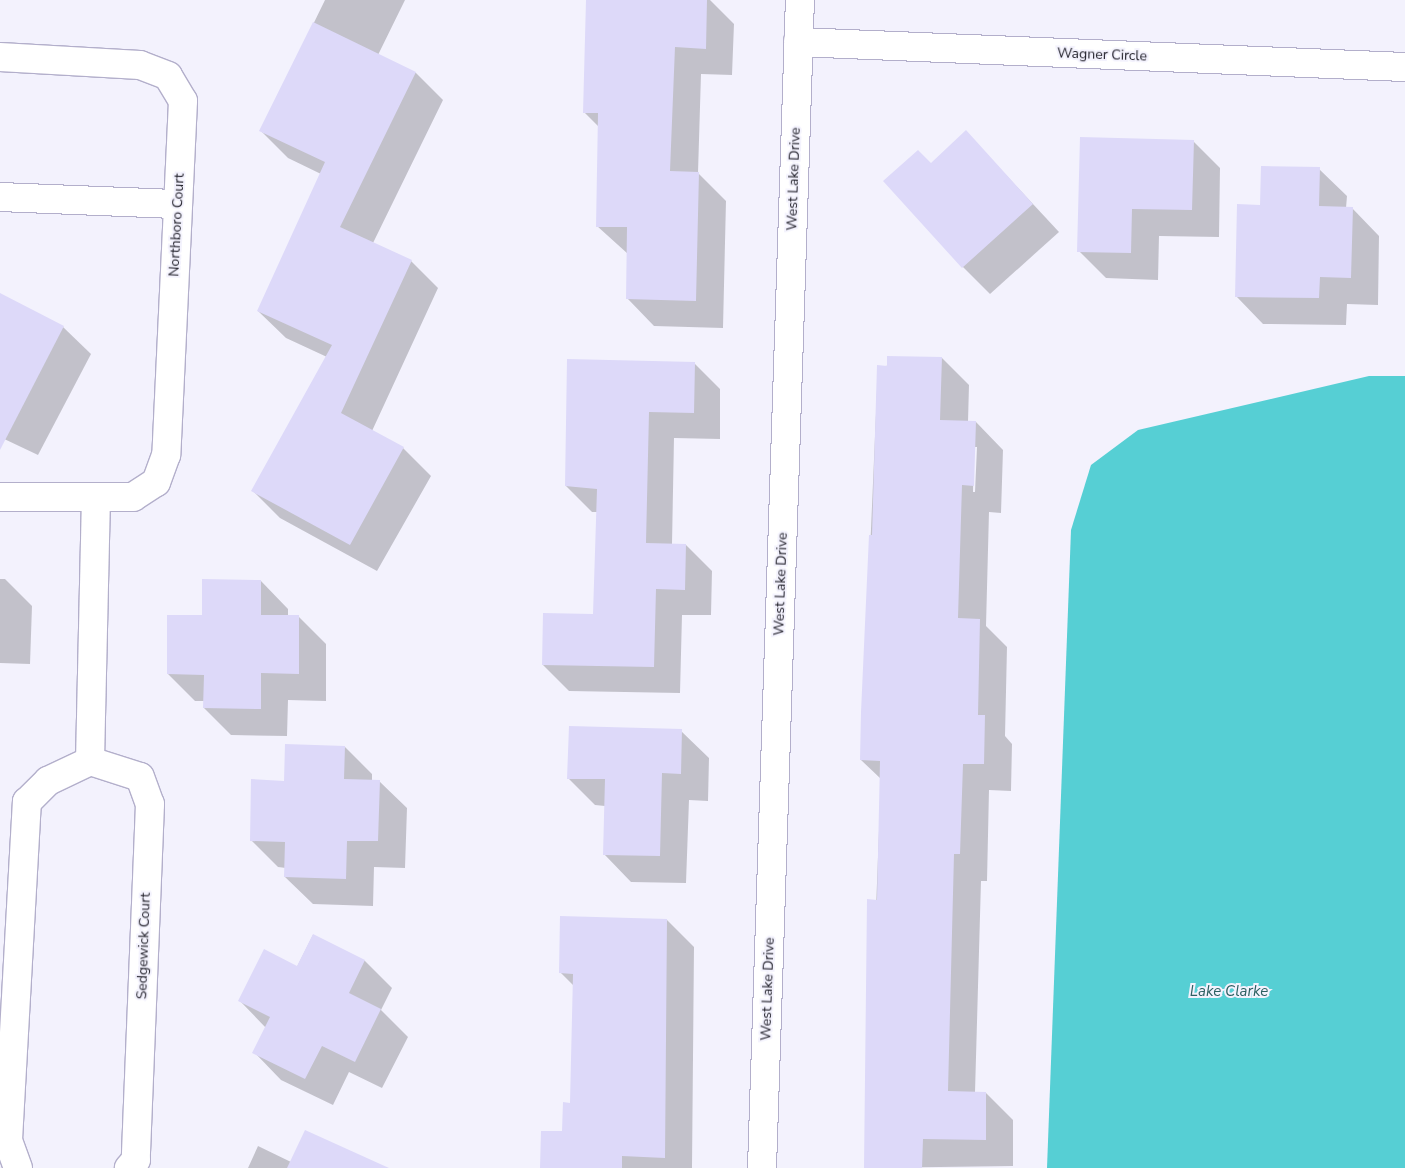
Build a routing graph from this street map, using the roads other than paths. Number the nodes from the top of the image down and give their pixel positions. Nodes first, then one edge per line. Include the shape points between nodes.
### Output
1 (800, 0) edge
2 (798, 42) junction
3 (0, 58) edge
4 (1405, 67) edge
5 (0, 197) edge
6 (178, 204) junction
7 (0, 496) edge
8 (96, 499) junction
9 (90, 761) junction
10 (18, 1168) edge
11 (129, 1168) edge
12 (762, 1168) edge

1 - 2 street, West Lake Drive
2 - 4 street, Wagner Circle
2 - 12 street, West Lake Drive
3 - 6 street, Northboro Court via 140,65 168,76 183,100
5 - 6 street
6 - 8 street, Northboro Court via 166,455 156,482 133,497
7 - 8 street, Northboro Court
8 - 9 street
9 - 10 street via 48,781 27,802 8,1140
9 - 11 street, Sedgewick Court via 140,777 150,804 136,1160

